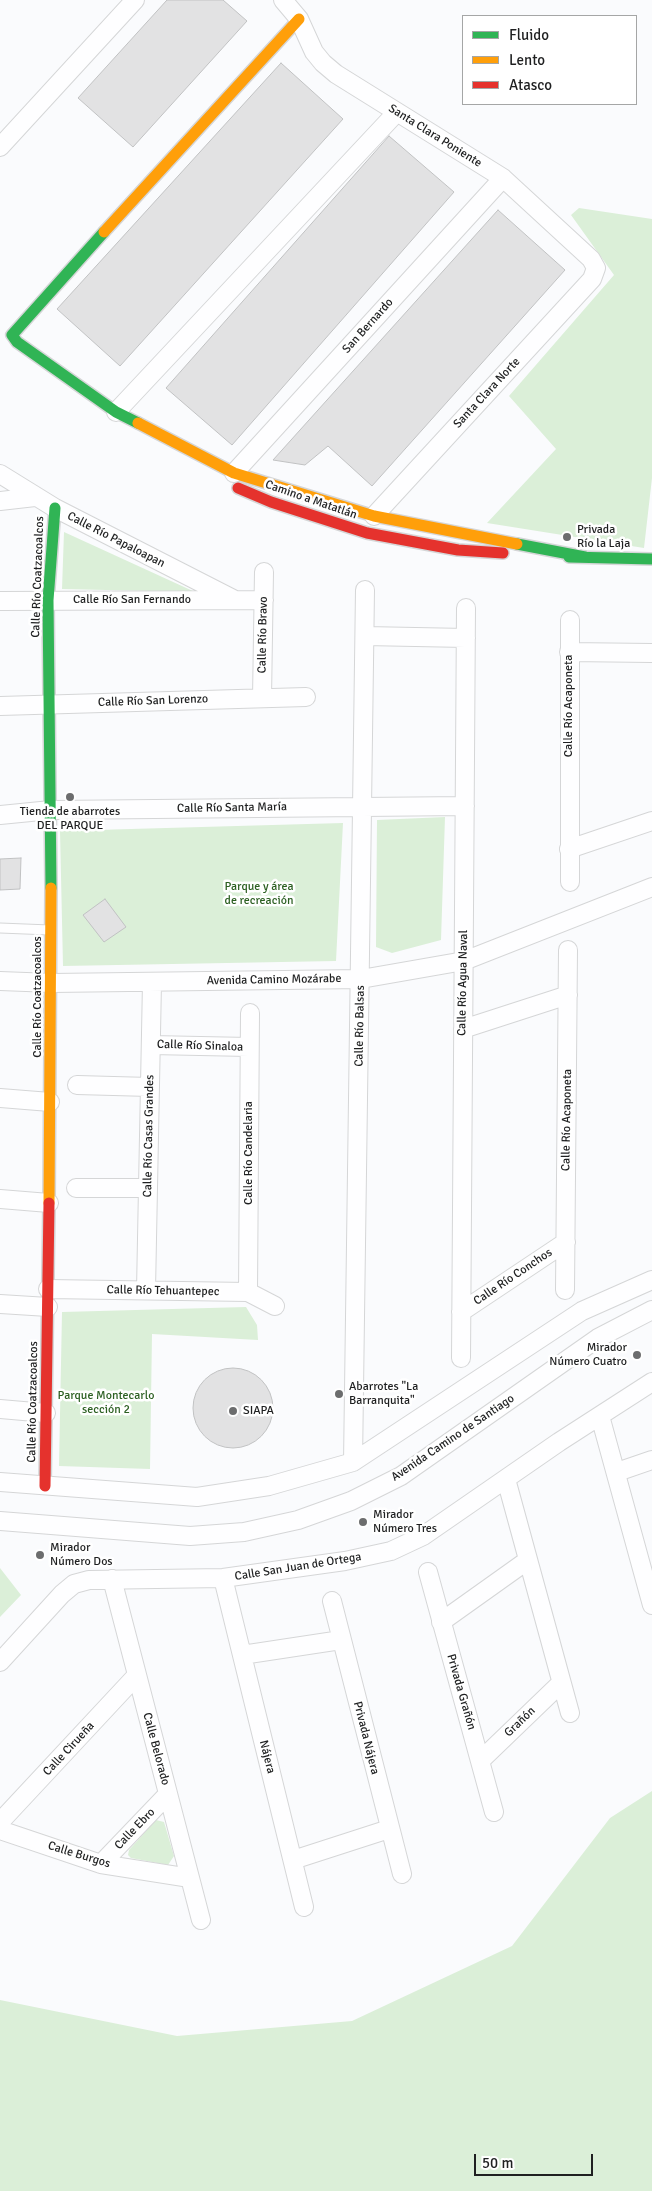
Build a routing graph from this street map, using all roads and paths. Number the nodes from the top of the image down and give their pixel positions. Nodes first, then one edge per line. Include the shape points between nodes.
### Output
1 (135, 0) edge
2 (283, 0) edge
3 (299, 20) junction
4 (397, 112) junction
5 (0, 147) edge
6 (503, 178) junction
7 (596, 268) joint
8 (49, 379) dead end
9 (116, 412) junction
10 (139, 437) dead end
11 (0, 474) edge
12 (230, 478) junction
13 (35, 497) junction
14 (0, 501) edge
15 (54, 508) junction
16 (374, 516) junction
17 (585, 557) junction
18 (652, 559) edge
19 (264, 572) dead end
20 (366, 590) dead end
21 (48, 600) junction
22 (235, 600) junction
23 (264, 600) junction
24 (0, 601) edge
25 (466, 608) dead end
26 (570, 620) dead end
27 (365, 636) junction
28 (466, 638) junction
29 (570, 652) junction
30 (652, 653) edge
31 (306, 697) dead end
32 (262, 698) junction
33 (50, 704) junction
34 (0, 706) edge
35 (465, 806) junction
36 (363, 807) junction
37 (51, 810) junction
38 (0, 815) edge
39 (652, 821) edge
40 (568, 849) junction
41 (570, 882) dead end
42 (652, 887) edge
43 (0, 928) edge
44 (52, 931) junction
45 (568, 950) dead end
46 (464, 961) junction
47 (361, 979) junction
48 (0, 981) edge
49 (152, 982) junction
50 (52, 983) junction
51 (568, 994) junction
52 (250, 1013) dead end
53 (463, 1029) junction
54 (151, 1045) junction
55 (249, 1047) junction
56 (77, 1085) dead end
57 (150, 1087) junction
58 (0, 1098) edge
59 (50, 1102) junction
60 (76, 1188) dead end
61 (148, 1188) junction
62 (0, 1199) edge
63 (49, 1203) junction
64 (566, 1242) junction
65 (652, 1280) edge
66 (48, 1289) junction
67 (146, 1290) junction
68 (565, 1290) dead end
69 (248, 1292) junction
70 (0, 1304) edge
71 (275, 1306) dead end
72 (48, 1307) junction
73 (652, 1310) edge
74 (461, 1312) junction
75 (460, 1358) dead end
76 (652, 1382) edge
77 (0, 1409) edge
78 (46, 1413) junction
79 (600, 1416) junction
80 (652, 1460) edge
81 (353, 1462) junction
82 (617, 1472) junction
83 (506, 1479) junction
84 (0, 1482) edge
85 (45, 1486) junction
86 (0, 1521) edge
87 (528, 1560) junction
88 (428, 1572) dead end
89 (223, 1578) junction
90 (112, 1579) junction
91 (332, 1601) dead end
92 (652, 1605) edge
93 (441, 1622) junction
94 (341, 1640) junction
95 (242, 1655) junction
96 (0, 1662) edge
97 (137, 1675) junction
98 (561, 1683) junction
99 (570, 1713) dead end
100 (480, 1761) junction
101 (168, 1794) junction
102 (494, 1812) dead end
103 (0, 1822) edge
104 (389, 1829) junction
105 (0, 1830) edge
106 (293, 1860) junction
107 (101, 1864) junction
108 (402, 1874) dead end
109 (190, 1878) junction
110 (304, 1907) dead end
111 (201, 1920) dead end

1 - 5 street
2 - 3 street, Santa Clara Poniente
3 - 4 street, Santa Clara Poniente via 323,63
3 - 9 street via 12,335 17,342
4 - 6 street, Santa Clara Poniente
4 - 9 street
6 - 7 street, Santa Clara Poniente via 590,258
6 - 12 street, San Bernardo
7 - 16 street, Santa Clara Norte via 592,279
8 - 10 street
9 - 12 street
11 - 13 street, Calle Río Papaloapan
12 - 16 street
12 - 17 street, Camino a Matatlán via 271,502 367,533 458,550
13 - 14 street
13 - 15 street, Calle Río Papaloapan
15 - 21 street, Calle Río Coatzacoalcos
15 - 22 street, Calle Río Papaloapan
16 - 17 street
17 - 18 street, Camino a Matatlán
19 - 23 street, Calle Río Bravo
20 - 27 street, Calle Río Balsas
21 - 22 street, Calle Río San Fernando
21 - 24 street, Calle Río San Fernando
21 - 33 street, Calle Río Coatzacoalcos
22 - 23 street, Calle Río San Fernando
23 - 32 street, Calle Río Bravo
25 - 28 street, Calle Río Agua Naval
26 - 29 street, Calle Río Acaponeta
27 - 28 street
27 - 36 street, Calle Río Balsas
28 - 35 street, Calle Río Agua Naval
29 - 30 street
29 - 40 street, Calle Río Acaponeta
31 - 32 street, Calle Río San Lorenzo
32 - 33 street, Calle Río San Lorenzo
33 - 34 street, Calle Río San Lorenzo
33 - 37 street, Calle Río Coatzacoalcos
35 - 36 street, Calle Río Santa María
35 - 46 street, Calle Río Agua Naval
36 - 37 street, Calle Río Santa María
36 - 47 street, Calle Río Balsas
37 - 38 street, Calle Río Santa María
37 - 44 street, Calle Río Coatzacoalcos
39 - 40 street
40 - 41 street, Calle Río Acaponeta
42 - 46 street, Avenida Camino Mozárabe
43 - 44 lane
44 - 50 street, Calle Río Coatzacoalcos
45 - 51 street, Calle Río Acaponeta
46 - 47 street, Avenida Camino Mozárabe
46 - 53 street, Calle Río Agua Naval
47 - 49 street, Avenida Camino Mozárabe
47 - 81 street, Calle Río Balsas
48 - 50 street, Avenida Camino Mozárabe
49 - 50 street, Avenida Camino Mozárabe
49 - 54 street, Calle Río Casas Grandes
50 - 59 street, Calle Río Coatzacoalcos
51 - 53 street
51 - 64 street, Calle Río Acaponeta
52 - 55 street, Calle Río Candelaria
53 - 74 street, Calle Río Agua Naval
54 - 55 street, Calle Río Sinaloa
54 - 57 street, Calle Río Casas Grandes
55 - 69 street, Calle Río Candelaria
56 - 57 street
57 - 61 street, Calle Río Casas Grandes
58 - 59 street
59 - 63 street, Calle Río Coatzacoalcos
60 - 61 street
61 - 67 street, Calle Río Casas Grandes
62 - 63 street
63 - 66 street, Calle Río Coatzacoalcos
64 - 68 street, Calle Río Acaponeta
64 - 74 street, Calle Río Conchos
65 - 81 street via 582,1311
66 - 67 street, Calle Río Tehuantepec
66 - 72 street, Calle Río Coatzacoalcos
67 - 69 street, Calle Río Tehuantepec
69 - 71 street, Calle Río Tehuantepec
70 - 72 street
72 - 78 street, Calle Río Coatzacoalcos
73 - 86 street, Avenida Camino de Santiago via 598,1338 401,1476 351,1501 298,1520 244,1532 190,1536
74 - 75 street, Calle Río Agua Naval
76 - 79 street, Calle San Juan de Ortega
77 - 78 street
78 - 85 street, Calle Río Coatzacoalcos
79 - 82 street
79 - 83 street, Calle San Juan de Ortega
80 - 82 street
81 - 85 street via 269,1486 196,1496
82 - 92 street
83 - 87 street
83 - 89 street, Calle San Juan de Ortega via 423,1536 391,1551 345,1561
84 - 85 street
87 - 93 street
87 - 98 street
88 - 93 street, Privada Grañón
89 - 90 street, Calle San Juan de Ortega
89 - 95 street, Nájera
90 - 96 street, Calle San Juan de Ortega via 74,1584
90 - 97 street, Calle Belorado
91 - 94 street, Privada Nájera
93 - 100 street, Privada Grañón
94 - 95 street
94 - 104 street, Privada Nájera
95 - 106 street, Nájera
97 - 101 street, Calle Belorado
97 - 103 street, Calle Cirueña
98 - 99 street
98 - 100 street, Grañón
100 - 102 street, Privada Grañón
101 - 107 street, Calle Ebro
101 - 109 street, Calle Belorado
104 - 106 street
104 - 108 street, Privada Nájera
105 - 107 street, Calle Burgos
106 - 110 street, Nájera
107 - 109 street, Calle Burgos
109 - 111 street, Calle Belorado

